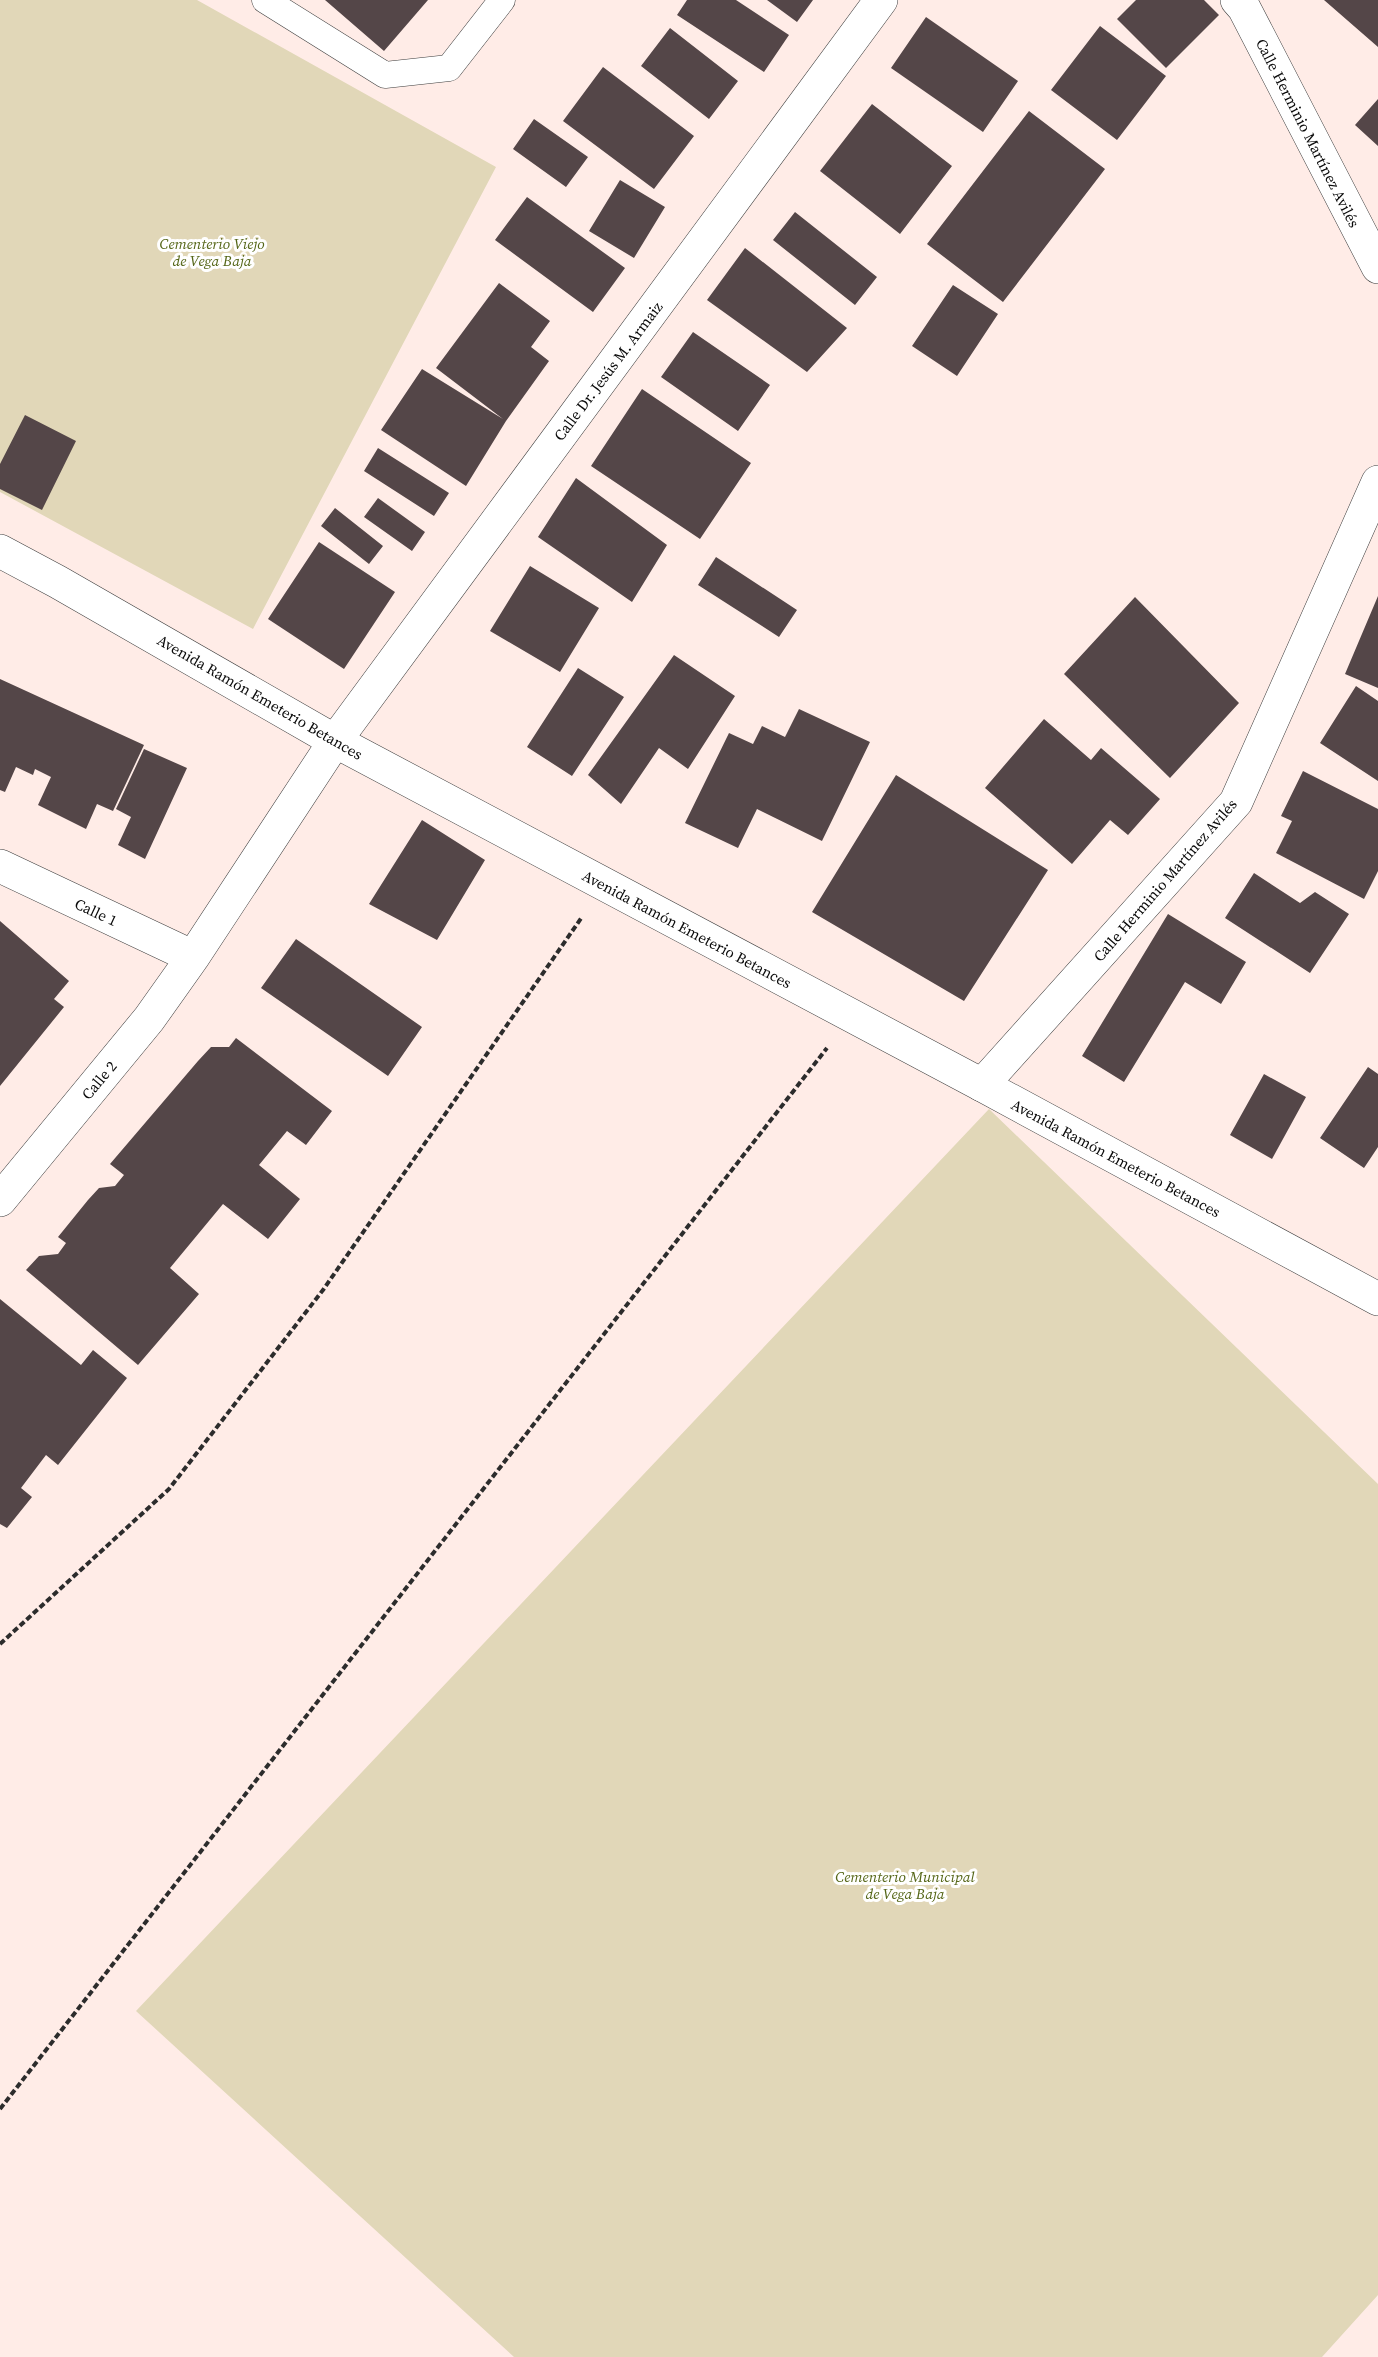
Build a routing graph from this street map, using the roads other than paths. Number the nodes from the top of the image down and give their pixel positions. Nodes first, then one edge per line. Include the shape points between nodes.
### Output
1 (265, 0) edge
2 (502, 0) edge
3 (881, 0) edge
4 (1237, 0) edge
5 (1378, 267) edge
6 (1378, 482) edge
7 (0, 551) edge
8 (335, 741) junction
9 (0, 866) edge
10 (193, 957) junction
11 (982, 1085) junction
12 (0, 1200) edge
13 (1378, 1299) edge

1 - 2 lane via 385,75 449,68
3 - 8 street, Calle Dr. Jesús M. Armaiz
4 - 5 street, Calle Herminio Martínez Avilés
6 - 11 street, Calle Herminio Martínez Avilés via 1236,802
7 - 8 street, Avenida Ramón Emeterio Betances
8 - 10 street, Calle Dr. Jesús M. Armaiz
8 - 11 street, Avenida Ramón Emeterio Betances
9 - 10 street, Calle 1
10 - 12 street, Calle 2 via 149,1019
11 - 13 street, Avenida Ramón Emeterio Betances

